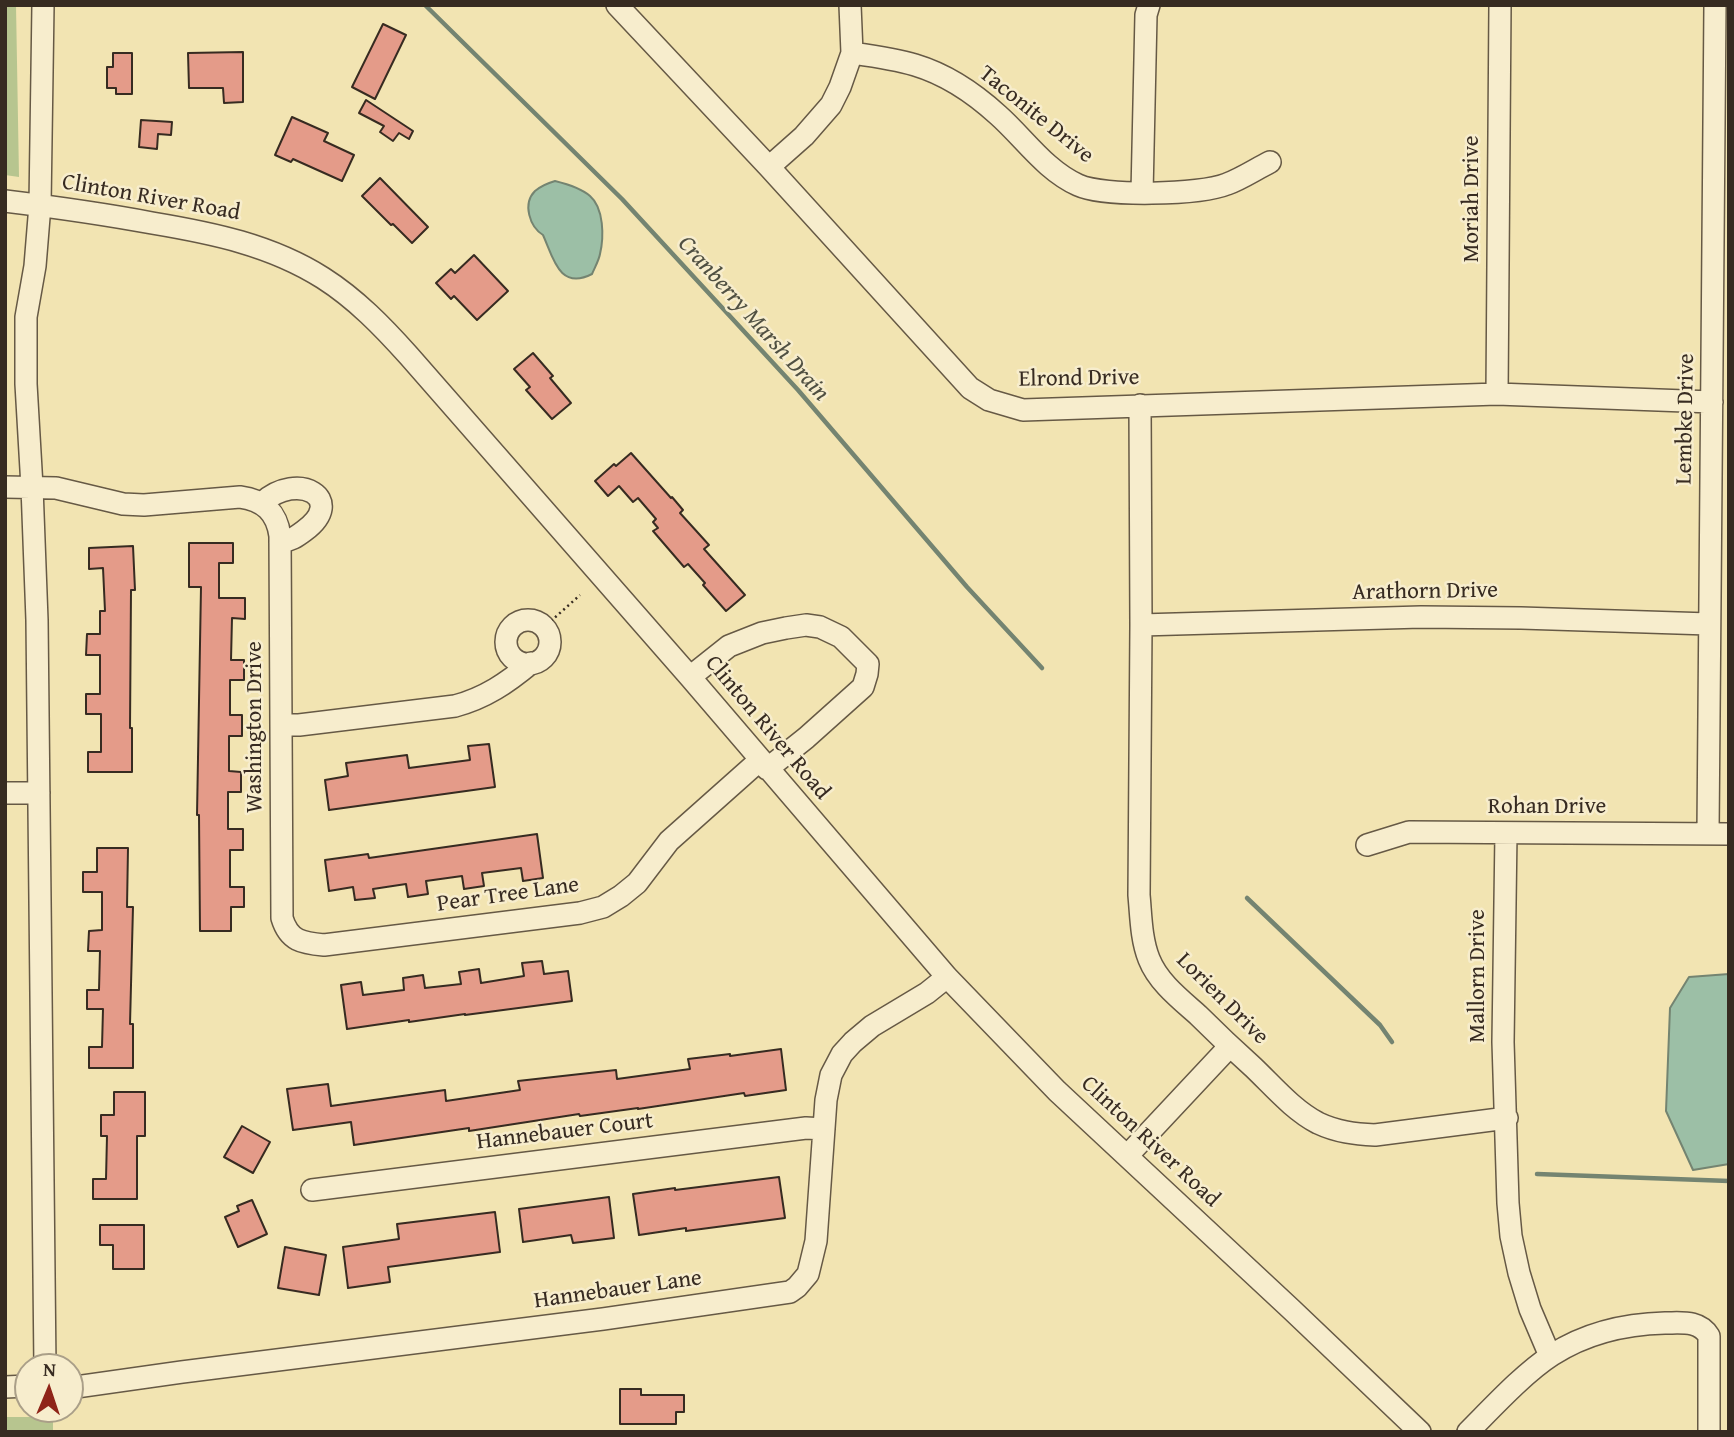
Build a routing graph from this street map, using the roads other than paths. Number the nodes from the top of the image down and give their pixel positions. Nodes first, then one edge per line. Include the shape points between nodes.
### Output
1 (43, 5) edge
2 (617, 5) edge
3 (850, 5) edge
4 (1149, 5) edge
5 (1500, 5) edge
6 (1715, 5) edge
7 (852, 53) junction
8 (1270, 162) dead end
9 (769, 167) junction
10 (1142, 193) junction
11 (5, 201) edge
12 (40, 205) junction
13 (1497, 394) junction
14 (1712, 402) junction
15 (1140, 405) junction
16 (5, 487) edge
17 (32, 487) junction
18 (268, 510) junction
19 (280, 542) junction
20 (1709, 624) junction
21 (1141, 625) junction
22 (508, 651) junction
23 (531, 663) junction
24 (690, 677) junction
25 (500, 686) junction
26 (281, 725) junction
27 (763, 765) junction
28 (5, 793) edge
29 (39, 793) junction
30 (1506, 833) junction
31 (1718, 833) edge
32 (1367, 845) dead end
33 (291, 936) joint
34 (947, 977) junction
35 (1230, 1046) junction
36 (1507, 1118) junction
37 (824, 1129) junction
38 (1127, 1156) junction
39 (312, 1189) dead end
40 (45, 1353) edge
41 (1550, 1356) junction
42 (84, 1386) edge
43 (1420, 1432) edge
44 (1468, 1432) edge
45 (1709, 1432) edge

1 - 12 street
2 - 9 street, Elrond Drive
3 - 7 street
4 - 10 street
5 - 13 street, Moriah Drive
6 - 14 street, Lembke Drive
7 - 9 street via 831,105
7 - 10 street, Taconite Drive via 933,71 997,114 1040,158 1080,186
8 - 10 street, Taconite Drive via 1213,188
9 - 15 street, Elrond Drive via 970,388 989,400 1023,410
11 - 12 street, Clinton River Road
12 - 17 street via 26,317
12 - 24 street, Clinton River Road via 245,242 298,263 340,290 410,356
13 - 14 street, Elrond Drive
13 - 15 street, Elrond Drive
14 - 20 street, Lembke Drive
15 - 21 street, Lorien Drive
16 - 17 street
17 - 18 street via 144,505 240,497
17 - 29 street
18 - 19 street, Washington Drive via 279,526
18 - 19 street via 274,494 299,487 318,498 321,506 316,521 289,542
19 - 26 street, Washington Drive
20 - 21 street, Arathorn Drive via 1421,617
20 - 31 street, Lembke Drive
21 - 35 street, Lorien Drive via 1139,895 1143,935 1158,975
22 - 23 street via 517,661
22 - 23 street via 506,638 513,626 525,620 540,623 550,642 544,656
22 - 25 street
23 - 25 street
24 - 27 street, Clinton River Road
24 - 27 street, Pear Tree Lane via 729,646 806,625 841,637 868,664 863,687 806,738
25 - 26 street via 475,701 455,706
26 - 33 street, Washington Drive via 282,918
27 - 33 street, Pear Tree Lane via 669,841 637,883 603,907 324,945
27 - 34 street, Clinton River Road
28 - 29 street
29 - 40 street
30 - 31 street, Rohan Drive
30 - 32 street, Rohan Drive via 1409,832
30 - 36 street, Mallorn Drive via 1503,1042
34 - 37 street, Hannebauer Lane via 872,1026 842,1054 831,1075
34 - 38 street, Clinton River Road
35 - 36 street, Lorien Drive via 1299,1110 1345,1133 1376,1135
35 - 38 street
36 - 41 street via 1511,1236 1530,1309
37 - 39 street, Hannebauer Court
37 - 42 street, Hannebauer Lane via 816,1241 803,1282 790,1292
38 - 43 street, Clinton River Road
41 - 44 street
41 - 45 street via 1614,1328 1696,1324 1709,1336

